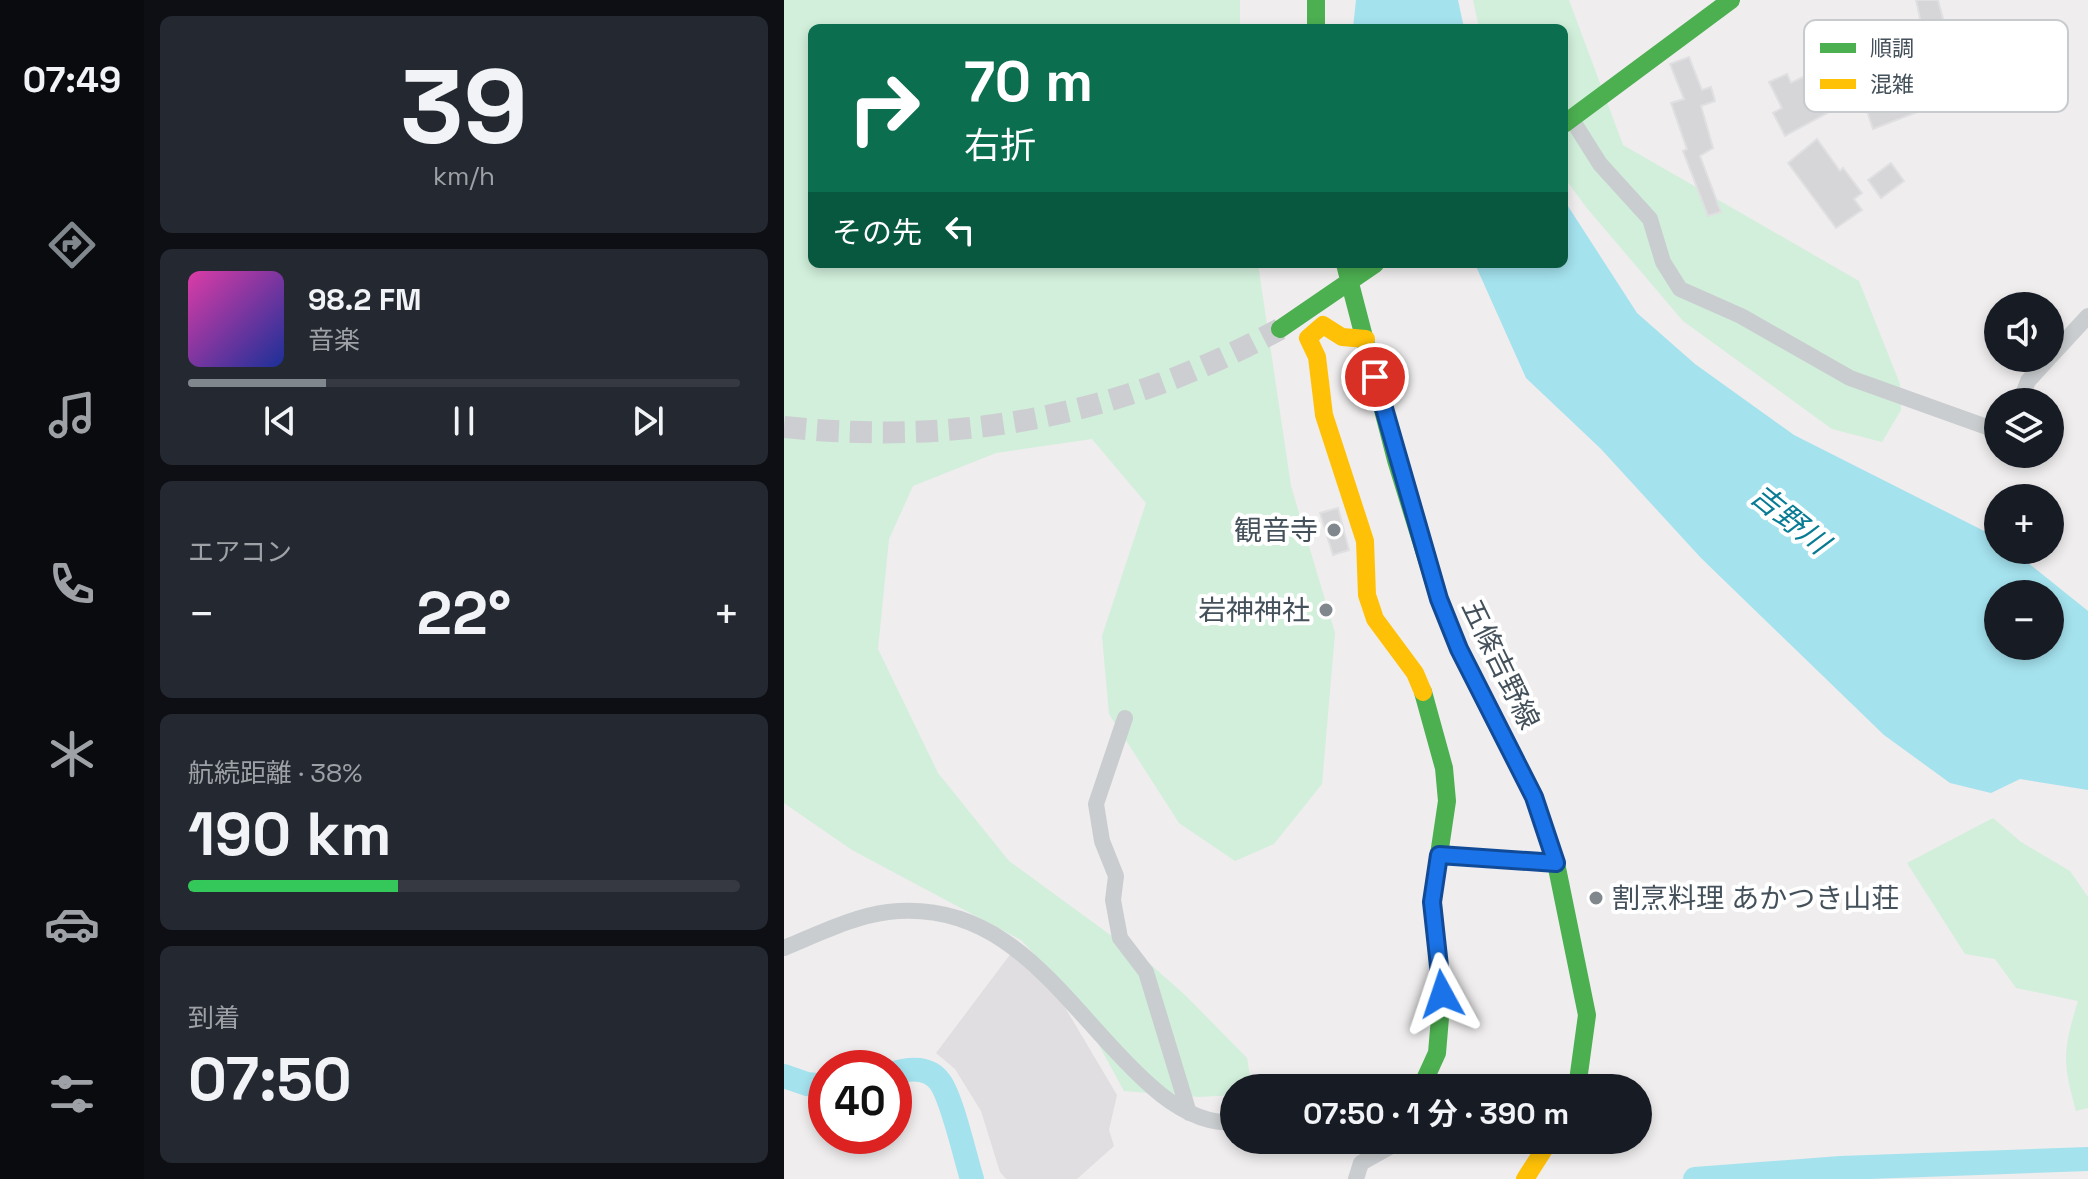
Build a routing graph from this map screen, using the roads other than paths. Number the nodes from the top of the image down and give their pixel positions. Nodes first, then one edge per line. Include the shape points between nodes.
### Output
1 (1316, 0) edge
2 (1731, 0) edge
3 (1316, 24) edge
4 (1568, 120) edge
5 (1568, 122) edge
6 (1347, 273) edge
7 (2088, 316) edge
8 (1280, 329) tunnel mouth
9 (1366, 339) junction
10 (2064, 343) edge
11 (1984, 426) edge
12 (1125, 718) dead end
13 (1439, 855) junction
14 (1556, 863) junction
15 (784, 948) edge
16 (1427, 1074) edge
17 (1575, 1074) edge
18 (1189, 1113) junction
19 (1220, 1119) edge
20 (1377, 1154) edge
21 (1541, 1154) edge
22 (1526, 1178) edge
23 (1356, 1179) edge

1 - 3 main road
2 - 4 main road
5 - 11 street via 1650,219 1663,262 1680,289 1741,316 1850,378
6 - 8 main road
6 - 9 main road, 五條吉野線
7 - 10 street
9 - 13 main road via 1342,337 1323,325 1308,338 1317,357 1324,415 1365,541 1367,595 1375,619 1415,673 1429,706 1447,801
9 - 14 main road, 五條吉野線 via 1439,599 1534,797
12 - 18 street via 1096,804 1100,829 1116,876 1113,900 1120,938 1146,972
13 - 14 street
13 - 16 main road via 1432,902 1442,994 1437,1053
14 - 17 main road, 五條吉野線 via 1587,1015
15 - 18 street via 886,912 950,916 980,925 1008,941 1062,992 1116,1056
18 - 19 street
20 - 23 street via 1361,1163
21 - 22 main road

